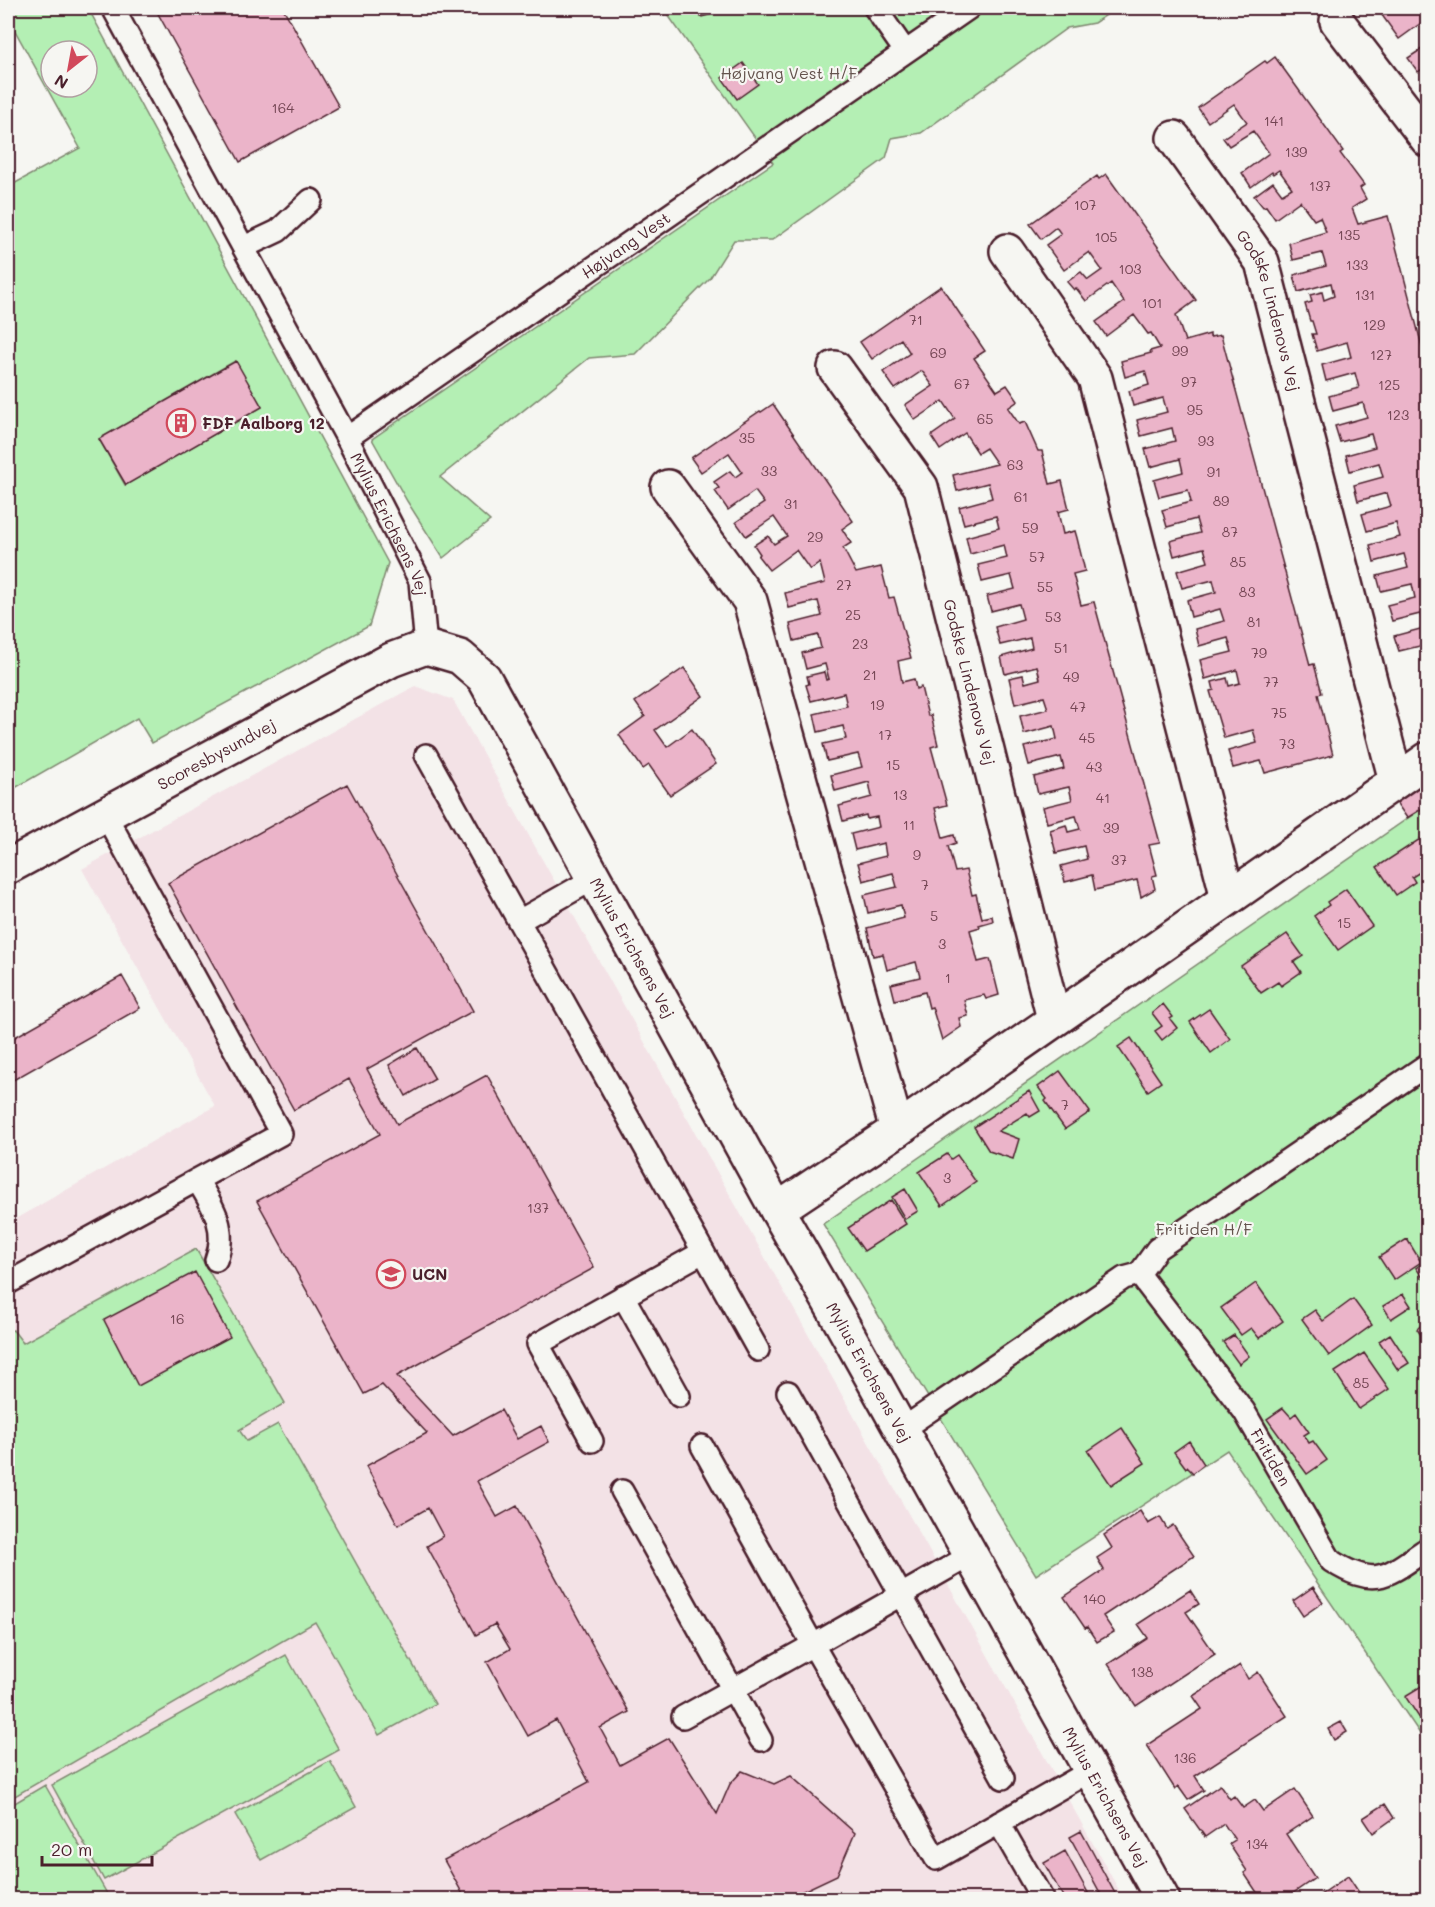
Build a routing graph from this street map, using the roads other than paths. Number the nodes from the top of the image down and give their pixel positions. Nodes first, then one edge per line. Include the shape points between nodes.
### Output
1 (113, 8) edge
2 (875, 8) edge
3 (969, 8) edge
4 (1337, 21) dead end
5 (905, 51) junction
6 (1174, 138) dead end
7 (1428, 140) edge
8 (310, 200) dead end
9 (244, 247) junction
10 (1007, 251) dead end
11 (835, 368) dead end
12 (347, 438) junction
13 (668, 487) dead end
14 (426, 647) junction
15 (426, 755) dead end
16 (1428, 759) edge
17 (1396, 781) junction
18 (105, 814) junction
19 (8, 867) edge
20 (595, 878) junction
21 (1228, 898) junction
22 (519, 921) junction
23 (1054, 1019) junction
24 (1428, 1064) edge
25 (897, 1130) junction
26 (197, 1180) junction
27 (777, 1210) junction
28 (703, 1252) junction
29 (216, 1260) dead end
30 (1139, 1274) junction
31 (8, 1283) edge
32 (623, 1296) junction
33 (758, 1350) dead end
34 (788, 1392) dead end
35 (679, 1396) dead end
36 (901, 1430) junction
37 (592, 1441) dead end
38 (702, 1446) dead end
39 (622, 1491) dead end
40 (1428, 1548) edge
41 (971, 1555) junction
42 (901, 1595) junction
43 (813, 1645) junction
44 (733, 1689) junction
45 (683, 1717) dead end
46 (761, 1740) dead end
47 (1092, 1770) junction
48 (1003, 1778) dead end
49 (999, 1823) junction
50 (1043, 1899) edge
51 (1163, 1899) edge

1 - 9 lane, Mylius Erichsens Vej
2 - 5 lane
3 - 5 lane, Højvang Vest
4 - 7 street
5 - 12 lane, Højvang Vest
6 - 17 street, Godske Lindenovs Vej via 1262,262
8 - 9 lane via 278,231
9 - 12 lane, Mylius Erichsens Vej
10 - 21 street via 1095,378
11 - 23 street, Godske Lindenovs Vej via 921,487
12 - 14 lane, Mylius Erichsens Vej via 420,581
13 - 25 street via 750,601
14 - 18 street, Scoresbysundvej via 391,660
14 - 20 street, Mylius Erichsens Vej via 460,657 484,678
15 - 22 lane
16 - 17 street
17 - 21 street
18 - 19 street, Scoresbysundvej
18 - 26 lane via 281,1134
20 - 22 lane
20 - 27 street, Mylius Erichsens Vej
21 - 23 street
22 - 28 lane
23 - 25 street
24 - 30 lane via 1157,1249
25 - 27 street
26 - 29 lane via 216,1211 221,1246
26 - 31 lane
27 - 36 street, Mylius Erichsens Vej
28 - 32 lane
28 - 33 lane
30 - 36 lane via 1124,1278
30 - 40 lane, Fritiden via 1244,1411 1331,1561 1368,1577 1388,1575
32 - 35 lane
32 - 37 lane via 538,1344
34 - 42 lane
36 - 41 street, Mylius Erichsens Vej
38 - 43 lane
39 - 44 lane
41 - 42 lane
41 - 47 street, Mylius Erichsens Vej
42 - 43 lane
42 - 48 lane
43 - 44 lane
43 - 49 lane via 936,1859
44 - 45 lane
44 - 46 lane
47 - 49 lane
47 - 51 street, Mylius Erichsens Vej
49 - 50 lane

